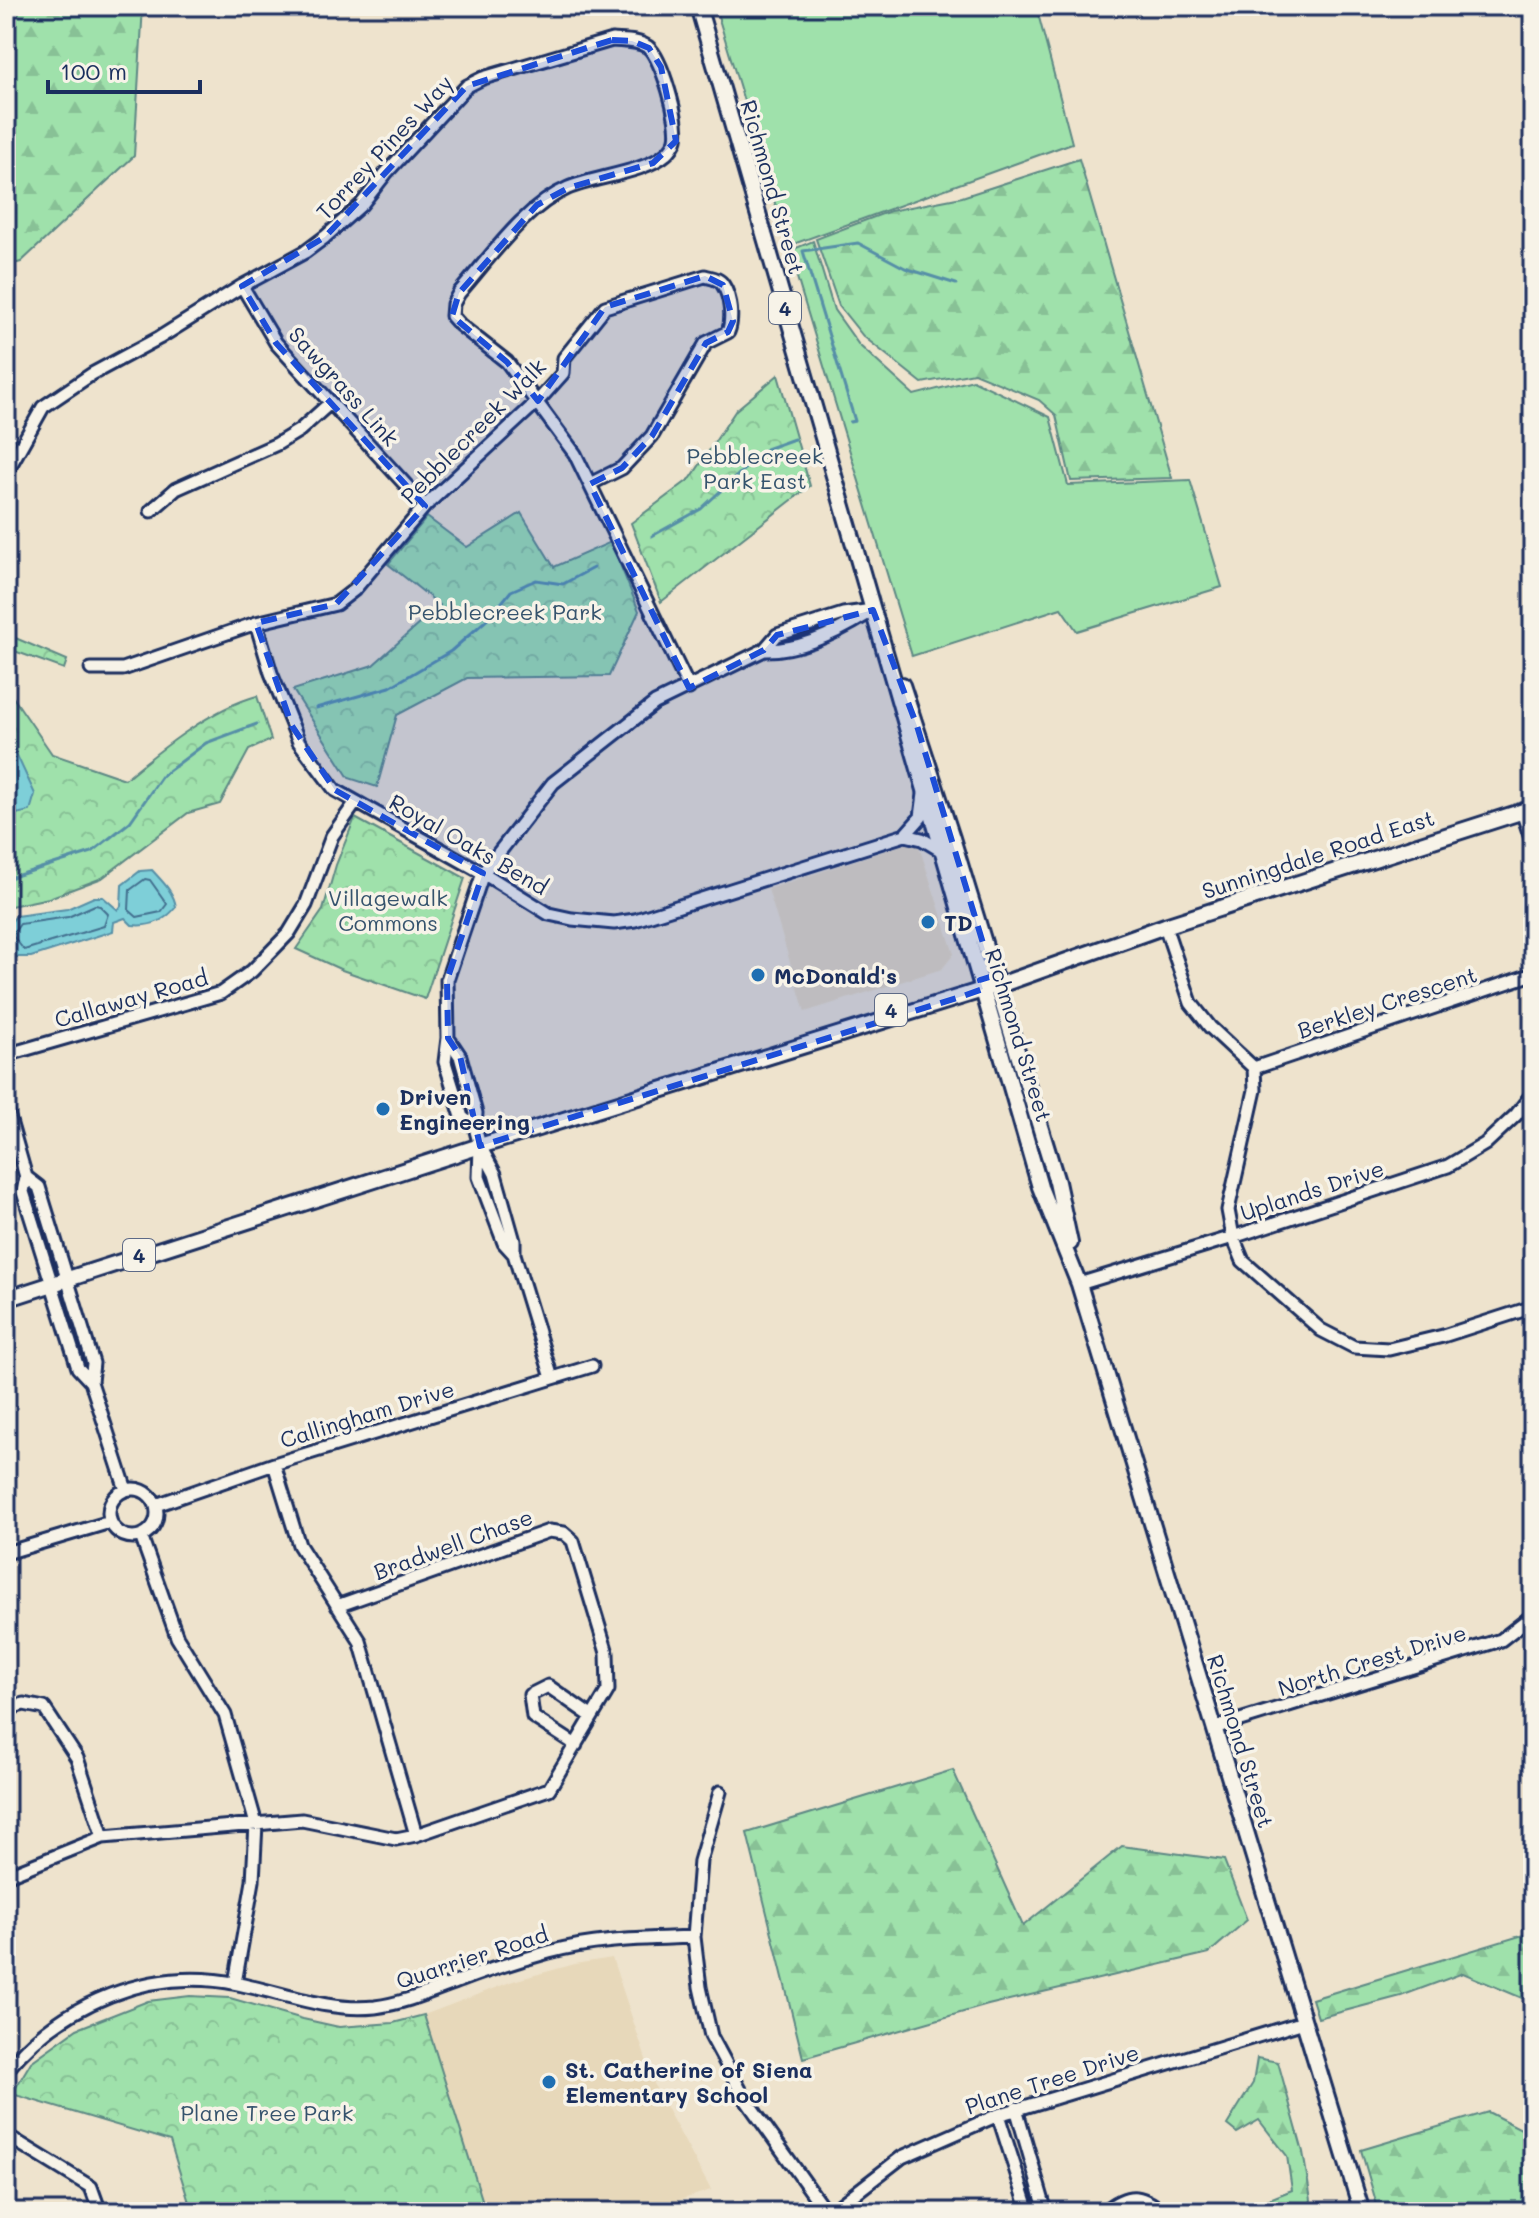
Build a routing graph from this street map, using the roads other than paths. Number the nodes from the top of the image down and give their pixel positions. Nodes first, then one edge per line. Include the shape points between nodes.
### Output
1 (698, 6) edge
2 (242, 286) junction
3 (538, 401) junction
4 (330, 403) junction
5 (6, 473) edge
6 (590, 484) junction
7 (425, 506) junction
8 (151, 511) dead end
9 (873, 610) junction
10 (256, 623) junction
11 (91, 669) dead end
12 (689, 688) junction
13 (924, 793) junction
14 (356, 802) junction
15 (1528, 810) edge
16 (905, 835) junction
17 (1533, 845) edge
18 (942, 851) junction
19 (483, 873) junction
20 (1165, 926) junction
21 (1533, 974) edge
22 (988, 983) junction
23 (6, 1055) edge
24 (1254, 1068) junction
25 (1533, 1093) edge
26 (6, 1107) edge
27 (480, 1146) junction
28 (26, 1177) junction
29 (1233, 1237) junction
30 (67, 1278) junction
31 (1079, 1284) junction
32 (50, 1285) junction
33 (6, 1299) edge
34 (1533, 1307) edge
35 (592, 1366) dead end
36 (552, 1378) junction
37 (91, 1382) junction
38 (274, 1464) junction
39 (126, 1490) junction
40 (156, 1505) junction
41 (110, 1522) junction
42 (141, 1536) junction
43 (6, 1553) edge
44 (337, 1606) junction
45 (1533, 1615) edge
46 (6, 1709) edge
47 (591, 1716) junction
48 (1214, 1728) junction
49 (576, 1745) junction
50 (720, 1792) dead end
51 (256, 1824) junction
52 (416, 1835) junction
53 (103, 1837) junction
54 (6, 1876) edge
55 (694, 1937) junction
56 (235, 1983) junction
57 (1304, 2022) junction
58 (6, 2071) edge
59 (1016, 2108) junction
60 (998, 2115) junction
61 (6, 2135) edge
62 (100, 2212) edge
63 (828, 2212) edge
64 (1029, 2212) edge
65 (1046, 2212) edge
66 (1104, 2212) edge
67 (1163, 2212) edge
68 (1362, 2212) edge

1 - 9 main road, Richmond Street / 4
2 - 3 street, Torrey Pines Way via 305,252 361,205 467,86 612,40 632,41 649,48 661,67 676,141 653,163 568,188 537,205 453,304 452,316 507,362
2 - 4 street, Sawgrass Link via 276,343
2 - 5 street, Torrey Pines Way via 43,407
3 - 6 street, Torrey Pines Way
3 - 6 street, Pebblecreek Walk via 563,373 564,358 605,307 705,276 723,285 733,321 728,332 706,343 652,436 622,468
3 - 7 street, Pebblecreek Walk
4 - 7 street, Sawgrass Link
4 - 8 street via 277,444 176,489
6 - 12 street, Torrey Pines Way
7 - 10 street, Pebblecreek Walk via 336,604
9 - 12 street via 782,651 764,650
9 - 13 main road, Richmond Street / 4
9 - 22 main road, Richmond Street via 917,726
10 - 11 street, Pebblecreek Walk via 123,669
10 - 14 street, Royal Oaks Bend via 299,742 335,790
12 - 19 street via 655,703 553,783
13 - 16 street via 921,817
13 - 18 main road, Richmond Street / 4
14 - 19 street, Royal Oaks Bend
14 - 23 street, Callaway Road via 332,836 306,905 289,933 252,971 221,993
15 - 17 street
15 - 20 main road, Sunningdale Road East
16 - 18 street
16 - 19 street, Royal Oaks Bend via 614,923 549,914
18 - 22 main road, Richmond Street / 4
19 - 27 street via 447,980 448,1038 460,1056
20 - 22 main road, Sunningdale Road East
20 - 24 street via 1191,1003
21 - 24 street, Berkley Crescent
22 - 27 main road, Sunningdale Road East / 4
22 - 31 main road, Richmond Street via 1040,1187
24 - 29 street via 1255,1090 1228,1210
25 - 29 street, Uplands Drive via 1485,1144 1448,1166
26 - 28 street
27 - 30 main road, 4
27 - 36 street via 479,1177 504,1243 514,1254
28 - 30 street via 39,1187
28 - 32 street via 23,1192
29 - 31 street, Uplands Drive
29 - 34 street via 1243,1261 1321,1330 1354,1347 1389,1349
30 - 32 main road, 4
30 - 37 street via 93,1363
31 - 48 main road, Richmond Street
32 - 33 main road, 4
32 - 37 street via 78,1368
35 - 36 street, Callingham Drive
36 - 38 street, Callingham Drive
37 - 39 street
38 - 40 street, Callingham Drive
38 - 44 street via 299,1545
39 - 40 street via 144,1492
39 - 41 street via 113,1498
40 - 42 street via 155,1523
41 - 42 street via 123,1535
41 - 43 street
42 - 51 street via 177,1637 225,1715
44 - 47 street, Bradwell Chase via 549,1531 564,1533 573,1541 607,1653 608,1690
44 - 52 street via 360,1641
45 - 48 street, North Crest Drive via 1501,1640 1480,1648
46 - 53 street via 24,1704 44,1708 77,1758
47 - 49 street, Bradwell Chase
47 - 49 street via 548,1686 530,1695 533,1717
48 - 57 main road, Richmond Street
49 - 52 street, Bradwell Chase via 549,1789
50 - 55 street via 700,1861
51 - 52 street, Bradwell Chase via 302,1820 396,1839
51 - 53 street, Bradwell Chase
51 - 56 street via 253,1881
53 - 54 street, Bradwell Chase
55 - 56 street, Quarrier Road via 615,1939 552,1951 401,2003 373,2007 342,2008
55 - 63 street via 711,2036 744,2097
56 - 58 street, Quarrier Road via 172,1981 118,1991 47,2029
57 - 59 street, Plane Tree Drive
57 - 68 main road, Richmond Street
59 - 60 street, Plane Tree Drive
59 - 65 street
60 - 63 street, Plane Tree Drive via 902,2157
60 - 64 street
61 - 62 street via 91,2187
66 - 67 street via 1126,2197 1143,2199

